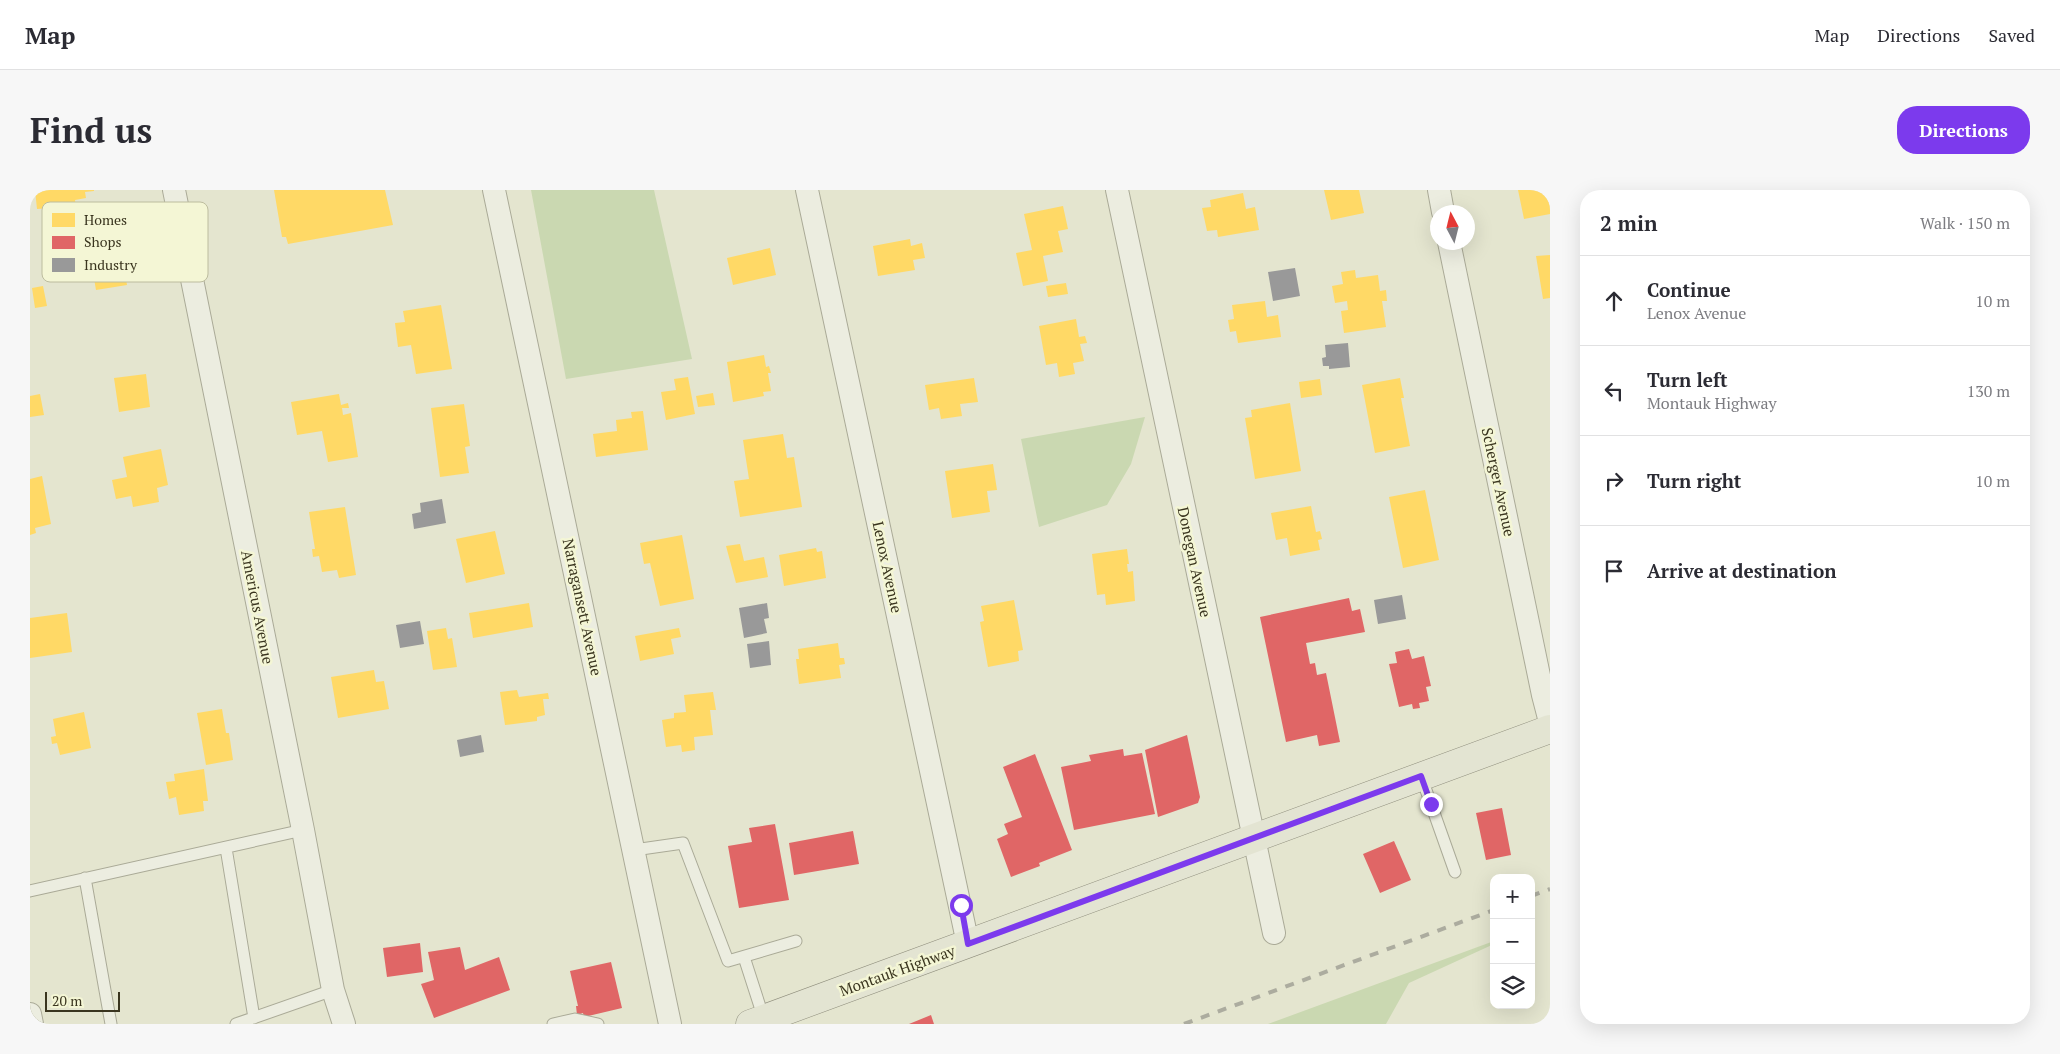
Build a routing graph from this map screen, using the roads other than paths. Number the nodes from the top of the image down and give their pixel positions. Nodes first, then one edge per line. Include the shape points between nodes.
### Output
1 (494, 190) edge
2 (808, 190) edge
3 (1117, 190) edge
4 (1438, 190) edge
5 (1441, 205) edge
6 (1451, 250) edge
7 (193, 282) edge
8 (1550, 722) edge
9 (1550, 729) edge
10 (1421, 776) junction
11 (303, 830) junction
12 (1253, 838) junction
13 (226, 848) junction
14 (634, 850) junction
15 (1454, 872) dead end
16 (85, 878) junction
17 (30, 891) edge
18 (1274, 933) dead end
19 (796, 940) dead end
20 (968, 944) junction
21 (744, 957) junction
22 (334, 990) junction
23 (30, 1014) edge
24 (254, 1018) junction
25 (757, 1021) edge
26 (32, 1024) edge
27 (111, 1024) edge
28 (236, 1024) edge
29 (344, 1024) edge
30 (553, 1024) edge
31 (598, 1024) edge
32 (670, 1024) edge

1 - 14 street, Narragansett Avenue
2 - 20 street, Lenox Avenue
3 - 12 street, Donegan Avenue
4 - 5 street
6 - 8 street, Scherger Avenue
7 - 11 street, Americus Avenue
9 - 10 main road, Montauk Highway
10 - 12 main road, Montauk Highway
10 - 15 lane
11 - 13 lane
11 - 22 street, Americus Avenue
12 - 18 street, Donegan Avenue
12 - 20 main road, Montauk Highway
13 - 16 lane
13 - 24 lane
14 - 21 lane via 683,842 728,962
14 - 32 street, Narragansett Avenue
16 - 17 lane
16 - 27 lane
19 - 21 lane
20 - 25 main road, Montauk Highway
21 - 25 lane
22 - 24 lane
22 - 29 street, Americus Avenue
23 - 26 street
24 - 28 lane
30 - 31 lane via 575,1020

